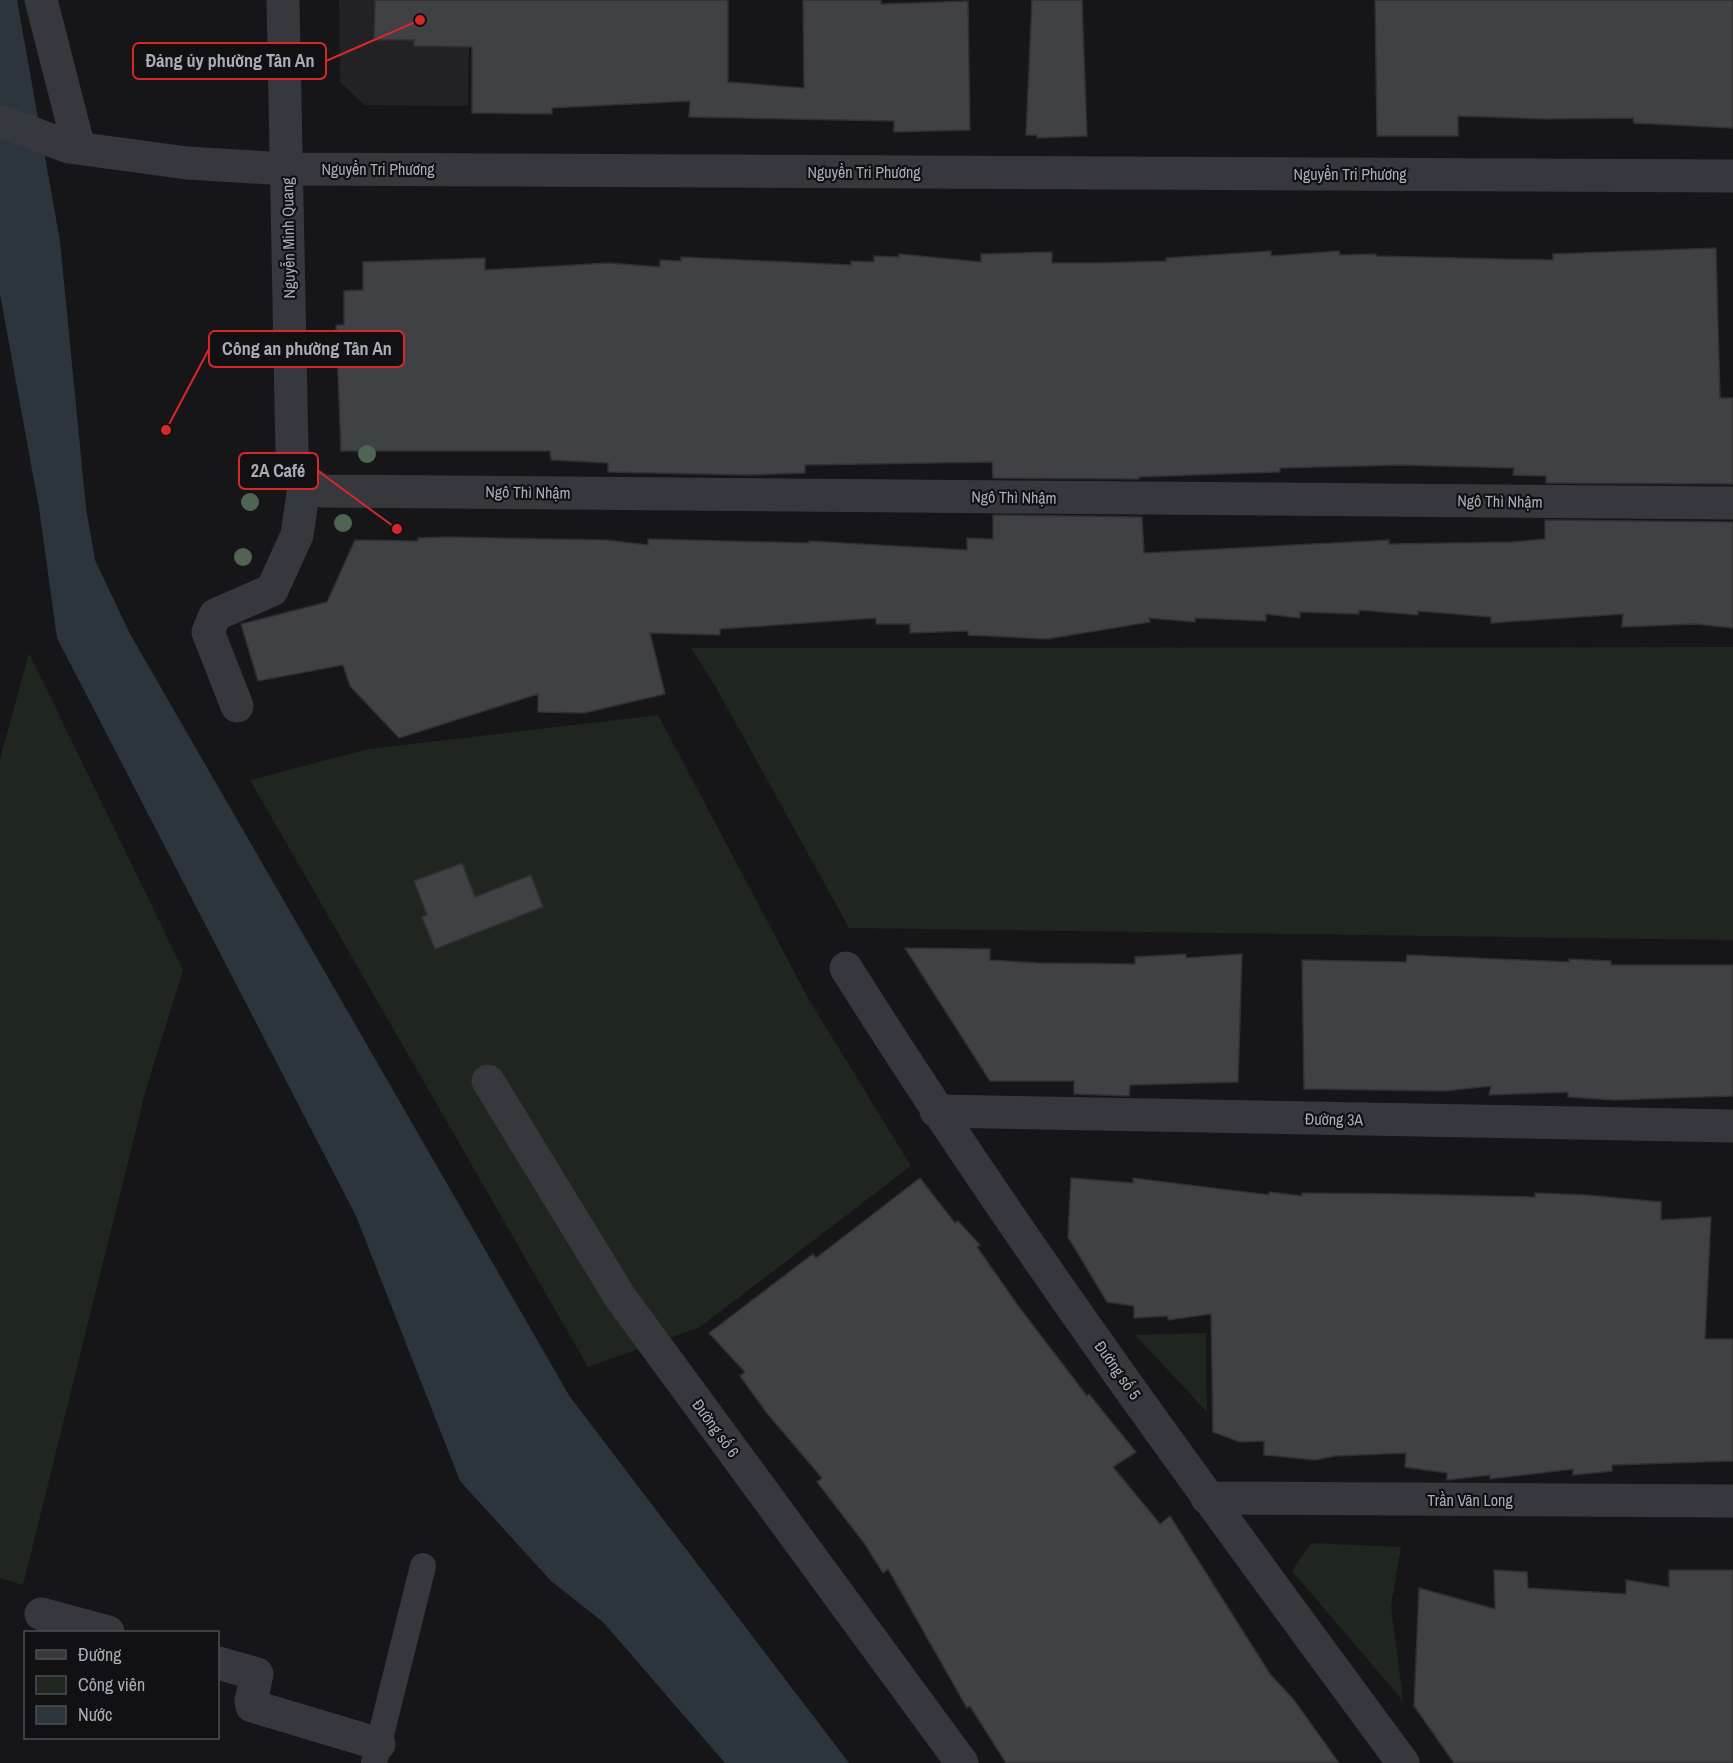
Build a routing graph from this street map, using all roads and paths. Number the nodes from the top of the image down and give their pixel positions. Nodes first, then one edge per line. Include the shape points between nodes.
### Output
1 (41, 0) edge
2 (283, 0) edge
3 (0, 121) edge
4 (74, 147) junction
5 (287, 169) junction
6 (1733, 176) edge
7 (301, 478) junction
8 (1733, 503) edge
9 (237, 706) dead end
10 (846, 968) dead end
11 (488, 1081) dead end
12 (936, 1111) junction
13 (1733, 1126) edge
14 (1207, 1498) junction
15 (1733, 1501) edge
16 (423, 1566) dead end
17 (41, 1614) dead end
18 (104, 1631) edge
19 (219, 1663) edge
20 (376, 1754) edge
21 (962, 1763) edge
22 (1403, 1763) edge

1 - 4 street
2 - 5 street, Nguyễn Minh Quang
3 - 4 street, Nguyển Tri Phương
4 - 5 street, Nguyển Tri Phương via 187,164
5 - 6 street, Nguyển Tri Phương
5 - 7 street, Nguyễn Minh Quang via 292,452
7 - 8 street, Ngô Thì Nhậm via 322,491
7 - 9 street, Nguyễn Minh Quang via 297,535 272,590 215,615 208,632
10 - 12 street, Đường số 5
11 - 21 street, Đường số 6 via 620,1298
12 - 13 street, Đường 3A
12 - 14 street, Đường số 5
14 - 15 street, Trần Văn Long
14 - 22 street, Đường số 5
16 - 20 lane
17 - 18 street
19 - 20 street via 257,1674 252,1706

